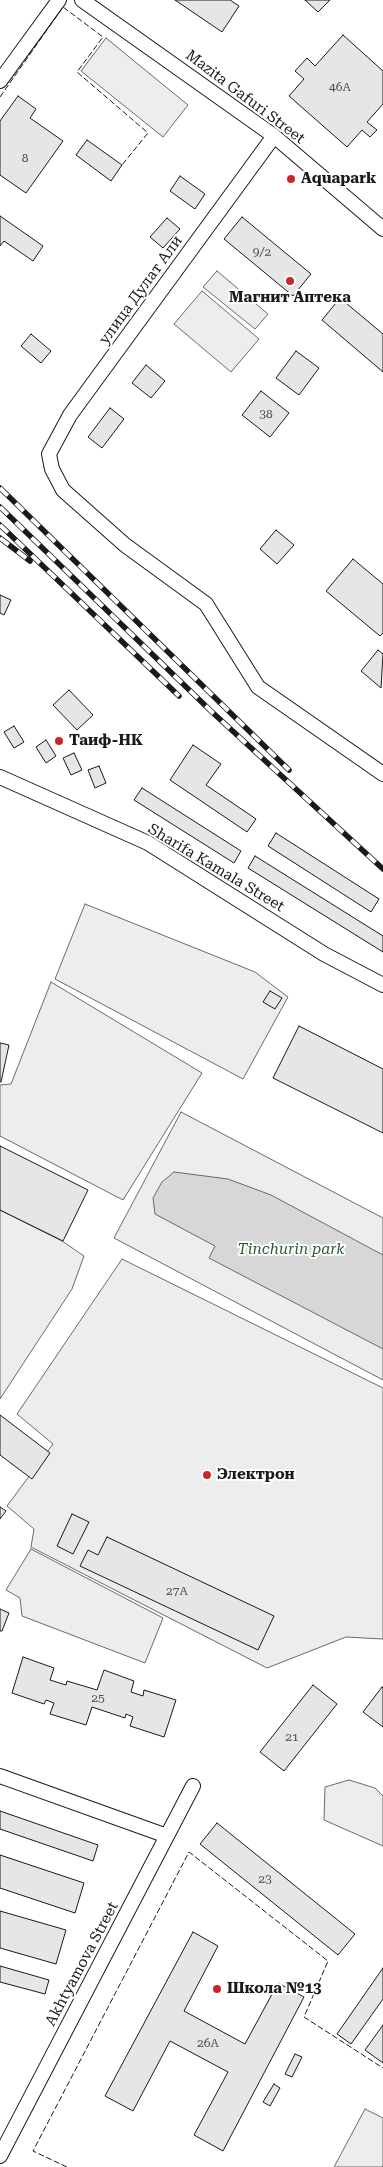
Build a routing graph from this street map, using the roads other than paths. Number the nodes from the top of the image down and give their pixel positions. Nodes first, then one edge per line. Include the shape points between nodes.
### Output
1 (58, 0) edge
2 (82, 0) edge
3 (0, 81) edge
4 (274, 136) junction
5 (383, 229) edge
6 (383, 774) edge
7 (0, 777) edge
8 (383, 984) edge
9 (0, 1776) edge
10 (193, 1786) dead end
11 (167, 1836) junction
12 (0, 2156) edge

1 - 3 street
2 - 4 street, Mazita Gafuri Street
4 - 5 street, Mazita Gafuri Street
4 - 6 street, улица Дулат Али via 70,415 49,454 52,469 63,490 125,545 206,604 258,687
7 - 8 street, Sharifa Kamala Street via 148,843 324,954
9 - 11 street
10 - 11 street, Akhtyamova Street
11 - 12 street, Akhtyamova Street

